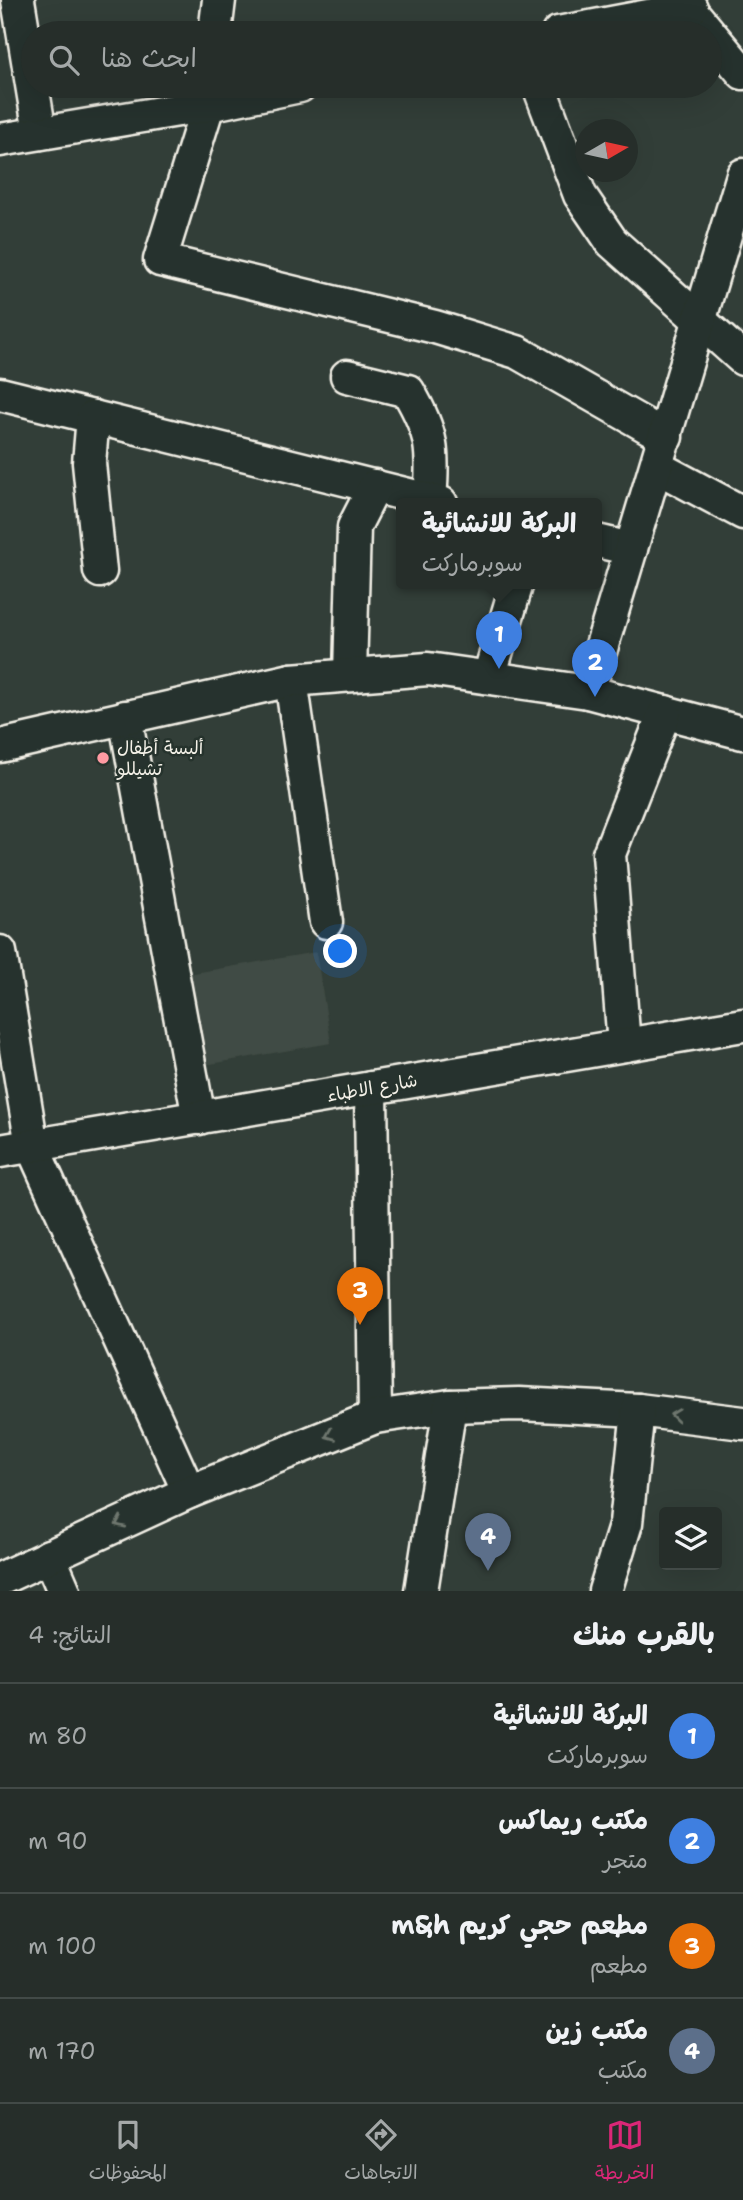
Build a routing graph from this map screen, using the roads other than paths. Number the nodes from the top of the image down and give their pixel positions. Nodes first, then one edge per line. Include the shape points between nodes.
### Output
1 (18, 0) edge
2 (219, 0) edge
3 (687, 4) edge
4 (22, 21) edge
5 (216, 21) edge
6 (611, 21) edge
7 (701, 21) edge
8 (722, 47) edge
9 (743, 73) edge
10 (34, 98) edge
11 (195, 98) edge
12 (208, 98) edge
13 (543, 98) edge
14 (40, 132) junction
15 (0, 139) edge
16 (743, 175) edge
17 (700, 323) junction
18 (743, 359) edge
19 (347, 376) dead end
20 (0, 394) edge
21 (93, 417) junction
22 (666, 437) junction
23 (657, 467) junction
24 (375, 486) junction
25 (423, 498) edge
26 (435, 498) edge
27 (743, 513) edge
28 (602, 542) edge
29 (631, 549) junction
30 (100, 571) dead end
31 (515, 589) edge
32 (350, 674) junction
33 (489, 677) junction
34 (291, 680) junction
35 (588, 692) junction
36 (665, 712) junction
37 (125, 717) junction
38 (743, 733) edge
39 (0, 746) edge
40 (326, 922) dead end
41 (0, 952) edge
42 (743, 1025) edge
43 (624, 1045) junction
44 (371, 1088) junction
45 (199, 1118) junction
46 (32, 1146) junction
47 (0, 1151) edge
48 (450, 1406) junction
49 (638, 1410) junction
50 (375, 1417) junction
51 (742, 1429) edge
52 (189, 1492) junction
53 (49, 1556) junction
54 (0, 1579) edge
55 (64, 1591) edge
56 (421, 1591) edge
57 (605, 1591) edge

1 - 4 street
2 - 5 street
3 - 6 street
3 - 7 street
8 - 9 street
10 - 14 street
11 - 14 street
12 - 22 street via 160,260 435,327 517,352
13 - 17 street via 568,167 593,217 612,242
14 - 15 street
16 - 17 street
17 - 18 street
17 - 22 street
19 - 26 street via 408,391 425,420
20 - 21 street
21 - 24 street
21 - 30 street via 89,463
22 - 23 street
23 - 27 street
23 - 29 street
24 - 25 street
24 - 32 street via 354,527
28 - 29 street
29 - 35 street
31 - 33 street
32 - 33 street via 428,669
32 - 34 street
33 - 35 street
34 - 37 street
34 - 40 street
35 - 36 street
36 - 38 street
36 - 43 street via 609,854
37 - 39 street
37 - 45 street
41 - 46 street
42 - 43 street, شارع الاطباء
43 - 44 street, شارع الاطباء
44 - 45 street, شارع الاطباء
44 - 50 street
45 - 46 street, شارع الاطباء
46 - 47 street, شارع الاطباء
46 - 52 street
48 - 49 street
48 - 50 street
48 - 56 street
51 -> 49 street
49 - 57 street via 626,1523
50 -> 52 street
52 -> 53 street
53 - 54 street
53 - 55 street

